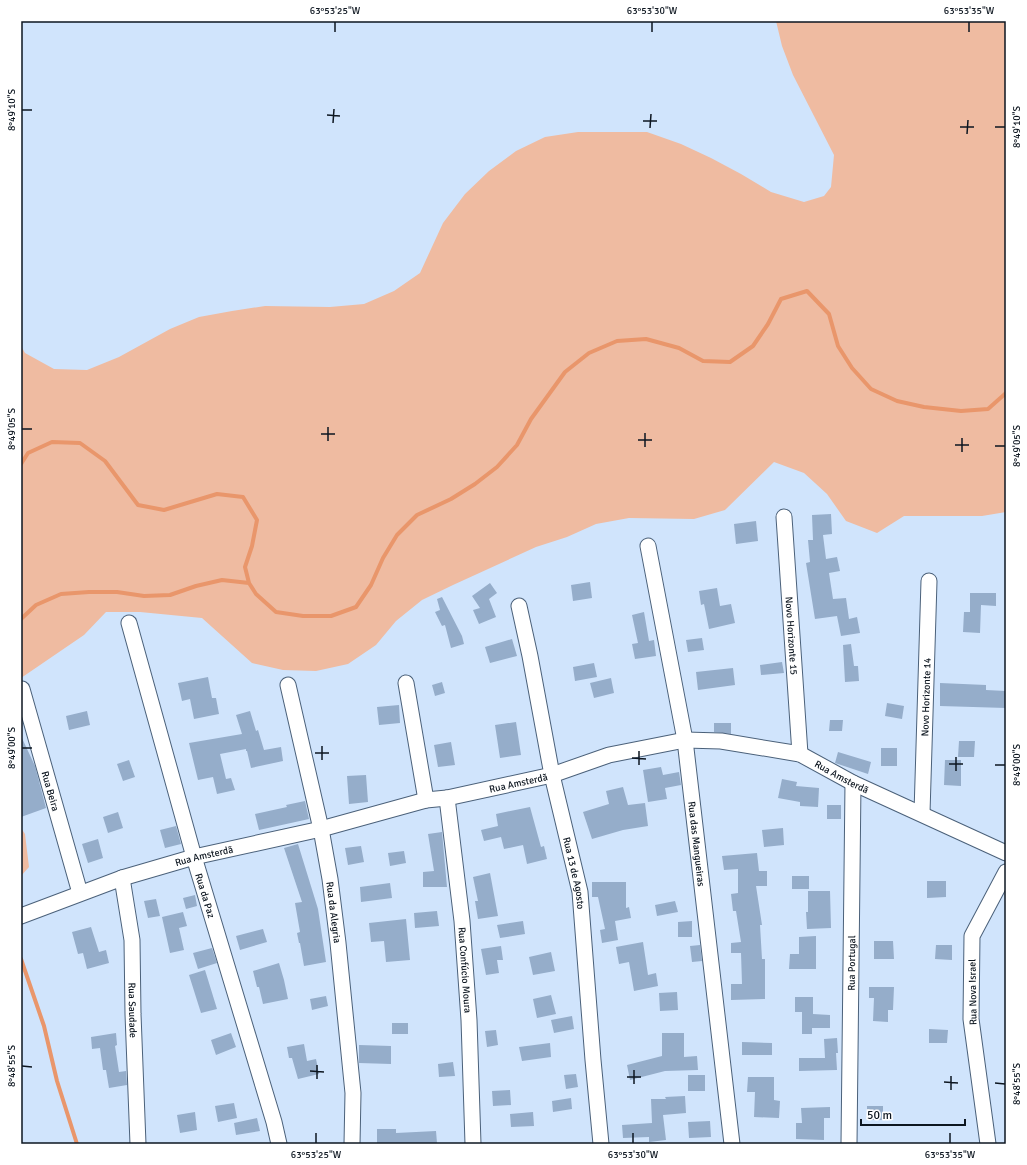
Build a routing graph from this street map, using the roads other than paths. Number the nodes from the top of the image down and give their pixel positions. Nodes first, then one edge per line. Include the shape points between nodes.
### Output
1 (784, 517) dead end
2 (648, 546) dead end
3 (929, 581) dead end
4 (519, 606) dead end
5 (129, 622) dead end
6 (406, 683) dead end
7 (288, 685) dead end
8 (22, 689) dead end
9 (685, 740) junction
10 (800, 754) junction
11 (552, 775) junction
12 (853, 783) junction
13 (447, 798) junction
14 (426, 800) junction
15 (922, 813) junction
16 (321, 829) junction
17 (1006, 853) edge
18 (194, 857) junction
19 (1006, 872) edge
20 (122, 878) junction
21 (80, 893) junction
22 (21, 916) edge
23 (138, 1144) edge
24 (279, 1144) edge
25 (352, 1144) edge
26 (473, 1144) edge
27 (601, 1144) edge
28 (732, 1144) edge
29 (849, 1144) edge
30 (988, 1144) edge

1 - 10 street, Novo Horizonte 15
2 - 9 street, Rua das Mangueiras
3 - 15 street, Novo Horizonte 14
4 - 11 street, Rua 13 de Agosto
5 - 18 street, Rua da Paz
6 - 14 street
7 - 16 street, Rua da Alegria
8 - 21 street, Rua Beira
9 - 10 street, Rua Amsterdã via 721,741
9 - 11 street, Rua Amsterdã via 609,756
9 - 28 street, Rua das Mangueiras
10 - 12 street, Rua Amsterdã
11 - 13 street, Rua Amsterdã
11 - 27 street, Rua 13 de Agosto via 580,892
12 - 15 street, Rua Amsterdã
12 - 29 street, Rua Portugal
13 - 14 street, Rua Amsterdã
13 - 26 street, Rua Confúcio Moura via 462,929 469,1020
14 - 16 street, Rua Amsterdã
15 - 17 street, Rua Amsterdã
16 - 18 street, Rua Amsterdã
16 - 25 street, Rua da Alegria via 330,879 349,1050 353,1092
18 - 20 street, Rua Amsterdã
18 - 24 street, Rua da Paz
19 - 30 street, Rua Nova Israel via 972,936 971,1019
20 - 21 street, Rua Amsterdã
20 - 23 street, Rua Saudade via 132,940 132,1014
21 - 22 street, Rua Amsterdã

